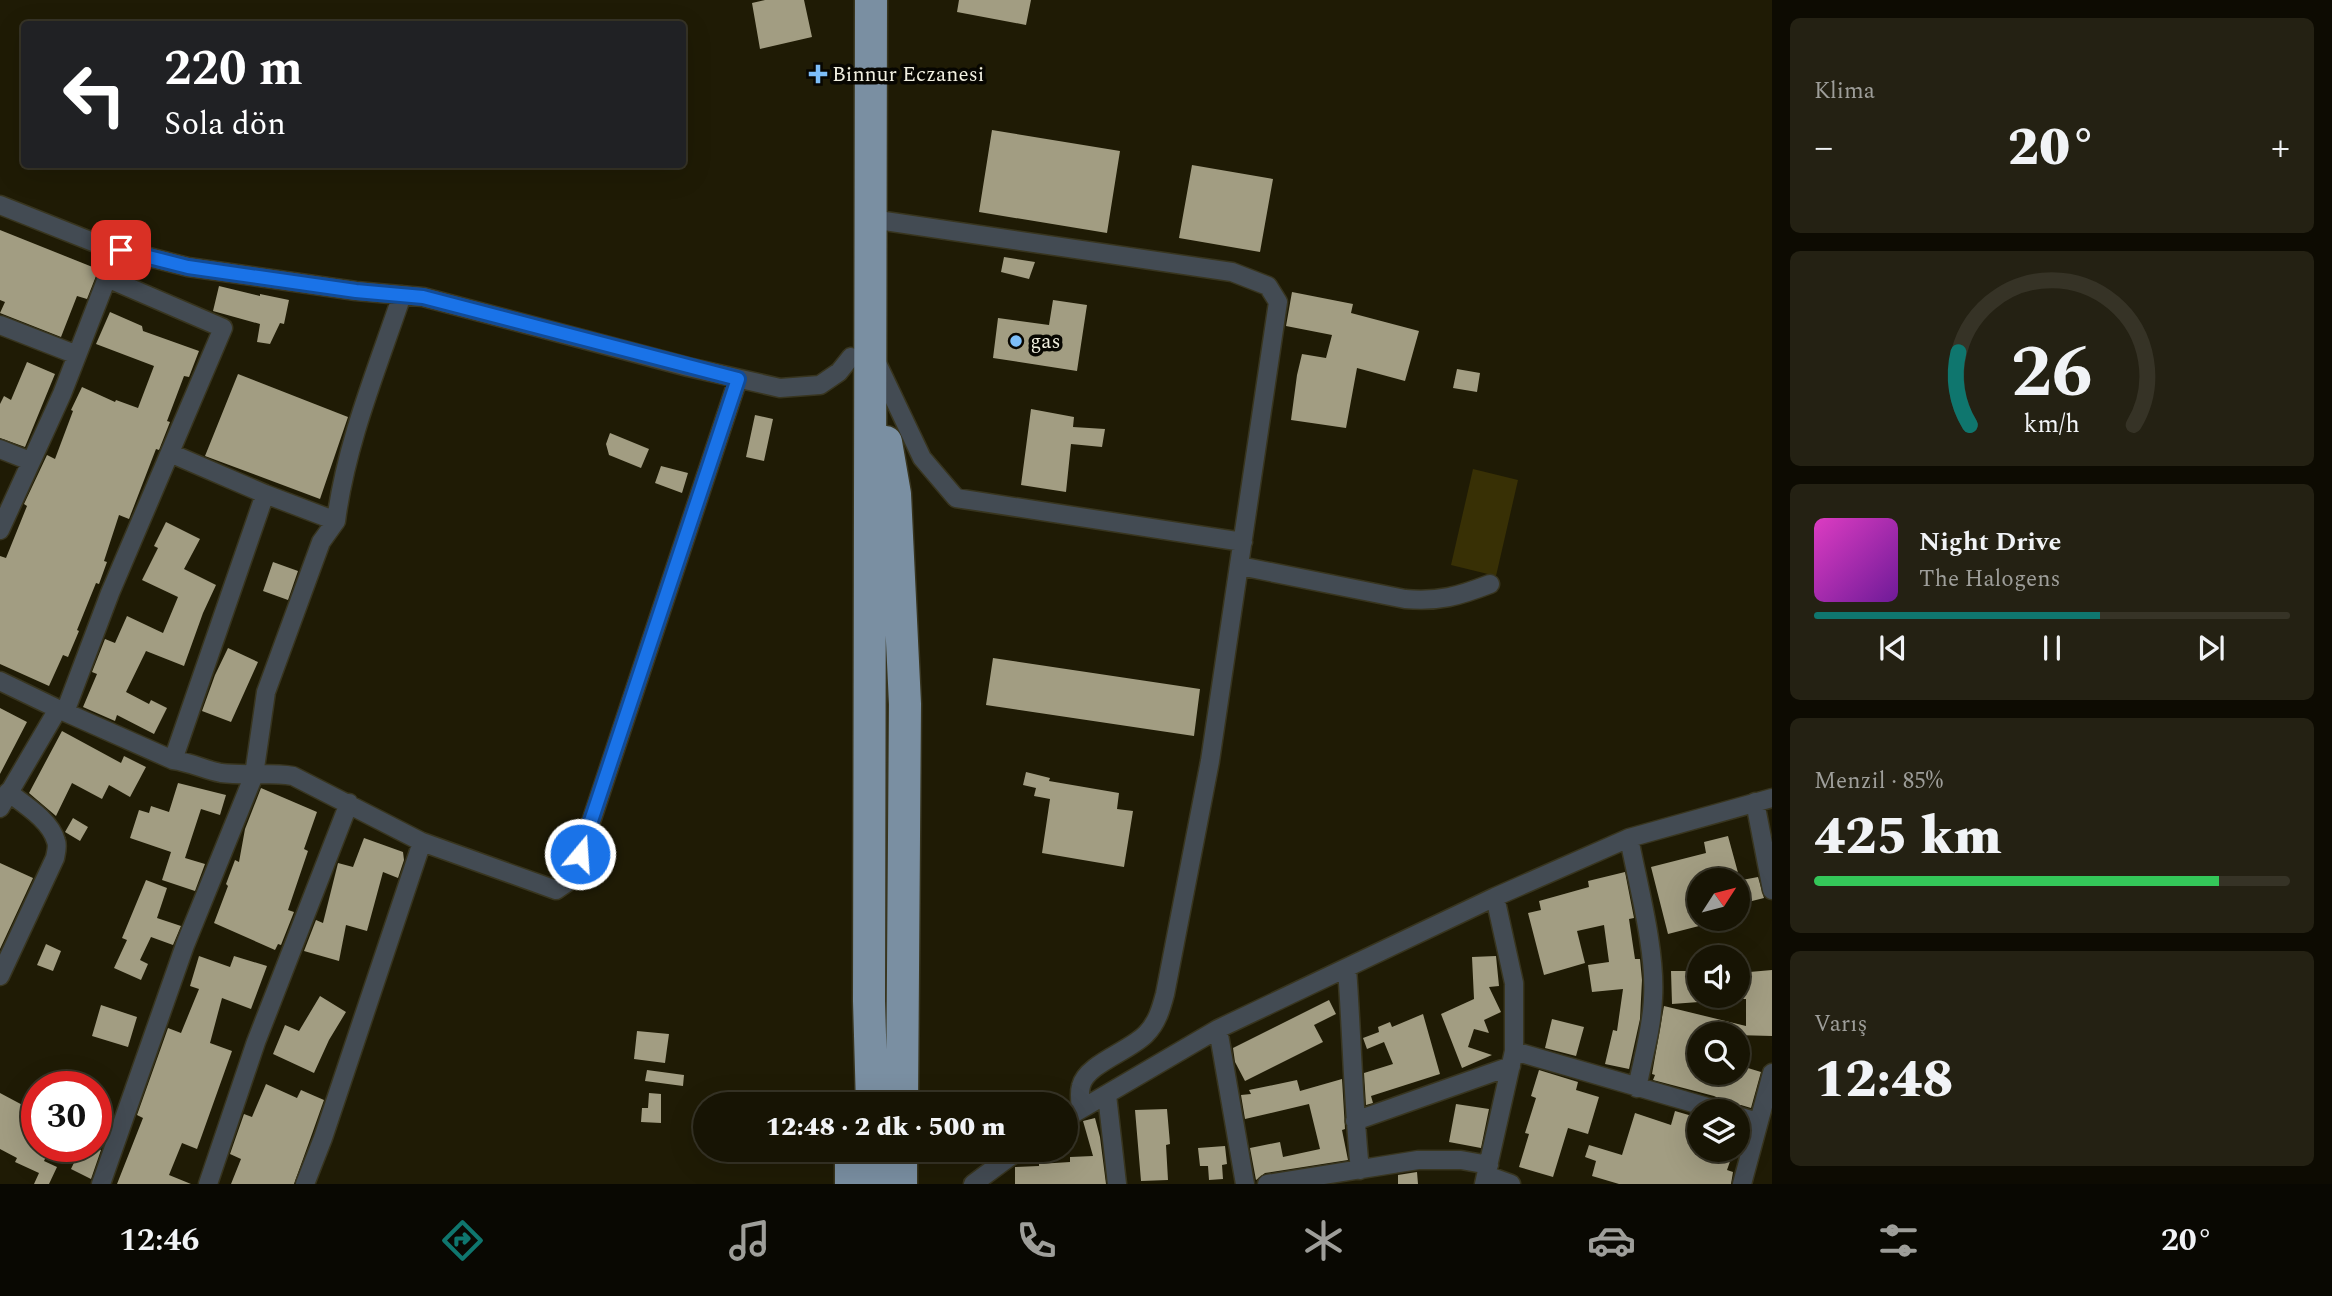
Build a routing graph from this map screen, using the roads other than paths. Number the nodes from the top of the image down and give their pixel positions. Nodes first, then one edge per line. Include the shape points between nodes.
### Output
1 (851, 0) edge
2 (871, 0) edge
3 (0, 205) edge
4 (871, 219) junction
5 (98, 244) junction
6 (107, 278) junction
7 (402, 295) junction
8 (0, 325) edge
9 (861, 354) junction
10 (77, 355) junction
11 (738, 379) junction
12 (0, 449) edge
13 (170, 453) junction
14 (30, 461) junction
15 (265, 494) junction
16 (336, 521) junction
17 (0, 530) edge
18 (1243, 542) junction
19 (1240, 566) junction
20 (1490, 584) dead end
21 (861, 672) junction
22 (0, 681) edge
23 (62, 710) junction
24 (173, 760) junction
25 (254, 775) junction
26 (4, 800) edge
27 (1764, 800) edge
28 (349, 803) junction
29 (1629, 838) junction
30 (422, 842) junction
31 (1772, 890) edge
32 (1495, 897) junction
33 (1347, 968) junction
34 (0, 976) edge
35 (1218, 1029) junction
36 (1512, 1059) junction
37 (1772, 1073) edge
38 (1637, 1088) junction
39 (851, 1092) edge
40 (872, 1092) edge
41 (902, 1092) edge
42 (1107, 1095) junction
43 (1078, 1096) edge
44 (1687, 1102) edge
45 (1078, 1110) edge
46 (1750, 1120) edge
47 (1355, 1121) junction
48 (1758, 1122) junction
49 (851, 1162) edge
50 (874, 1162) edge
51 (901, 1162) edge
52 (1003, 1162) edge
53 (1360, 1170) junction
54 (1486, 1175) edge
55 (1339, 1178) edge
56 (101, 1184) edge
57 (208, 1184) edge
58 (304, 1184) edge
59 (851, 1184) edge
60 (875, 1184) edge
61 (901, 1184) edge
62 (973, 1184) edge
63 (1117, 1184) edge
64 (1245, 1184) edge
65 (1267, 1184) edge
66 (1511, 1184) edge
67 (1742, 1184) edge

1 - 9 highway
2 - 4 highway
3 - 5 street
4 - 9 highway
4 - 18 street via 1231,272 1268,286 1278,302
5 - 6 street via 106,258
5 - 7 street via 188,267
6 - 10 street
6 - 13 street via 223,328
7 - 11 street
7 - 16 street via 365,402
8 - 10 street
9 - 11 street via 820,385 780,388
9 - 18 street via 922,458 956,498
9 - 21 highway
9 - 41 highway via 895,494 904,691
10 - 14 street
11 - 30 street via 572,879 555,890
12 - 14 street
13 - 15 street
13 - 23 street
14 - 17 street
15 - 16 street
15 - 24 street
16 - 25 street via 321,542 266,692
18 - 19 street
19 - 20 street via 1427,601 1458,597
19 - 43 street via 1210,761 1160,1011 1145,1035 1084,1078
21 - 39 highway
21 - 40 highway
22 - 23 street
23 - 24 street
23 - 26 street
24 - 25 street
25 - 28 street via 293,776
25 - 56 street via 185,945
26 - 34 street via 32,810 57,843 55,858
27 - 29 street
27 - 31 street
28 - 30 street
28 - 57 street via 256,1042
29 - 32 street
29 - 38 street via 1653,995
30 - 58 street
32 - 33 street
32 - 36 street via 1514,984
33 - 35 street
33 - 47 street
35 - 42 street
35 - 64 street
36 - 38 street
36 - 47 street
36 - 54 street
37 - 48 street
38 - 44 street
42 - 45 street
42 - 63 street
46 - 48 street
47 - 53 street
48 - 67 street
49 - 59 highway
50 - 60 highway
51 - 61 highway
52 - 62 street
53 - 54 street via 1440,1159
53 - 55 street
54 - 66 street
55 - 65 street

